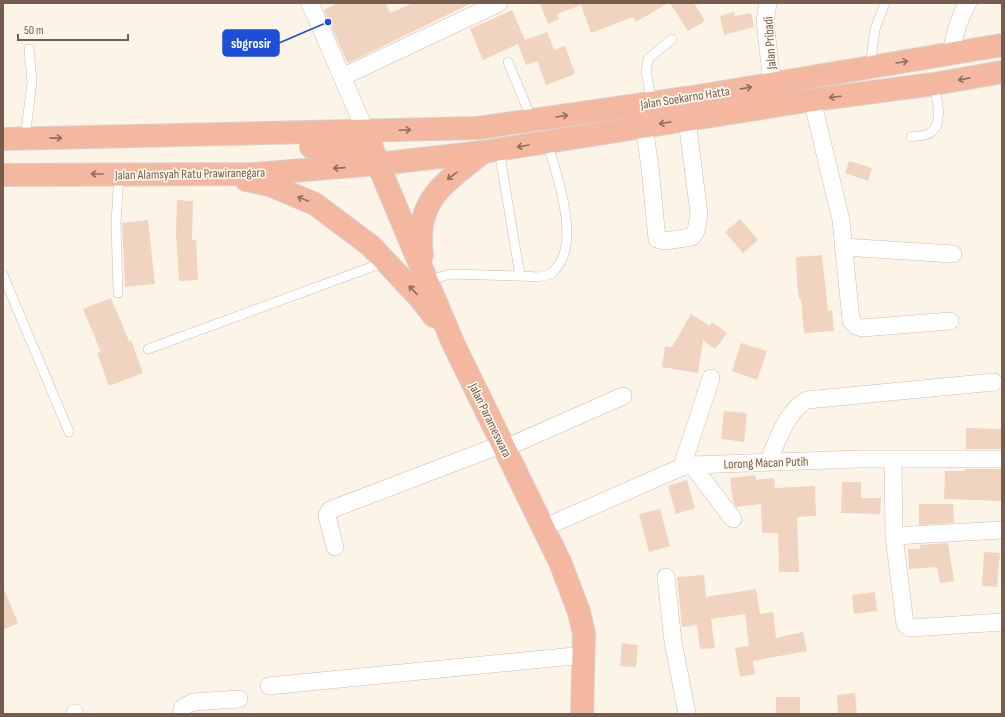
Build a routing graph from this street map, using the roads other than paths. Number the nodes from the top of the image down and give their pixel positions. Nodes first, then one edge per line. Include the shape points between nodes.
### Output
1 (310, 3) edge
2 (499, 3) edge
3 (768, 3) edge
4 (885, 3) edge
5 (968, 3) edge
6 (672, 39) dead end
7 (1002, 45) edge
8 (29, 49) dead end
9 (951, 54) junction
10 (508, 62) dead end
11 (870, 67) junction
12 (1002, 72) edge
13 (342, 78) junction
14 (772, 83) junction
15 (934, 84) junction
16 (812, 100) junction
17 (652, 102) junction
18 (532, 120) junction
19 (688, 120) junction
20 (644, 127) junction
21 (366, 132) junction
22 (133, 137) junction
23 (911, 137) dead end
24 (3, 139) edge
25 (25, 139) junction
26 (547, 142) junction
27 (491, 151) junction
28 (378, 164) junction
29 (119, 174) junction
30 (215, 174) junction
31 (3, 175) edge
32 (843, 247) junction
33 (953, 254) dead end
34 (387, 262) junction
35 (3, 275) edge
36 (520, 276) junction
37 (427, 281) junction
38 (118, 293) dead end
39 (950, 321) dead end
40 (453, 343) junction
41 (148, 349) dead end
42 (711, 378) dead end
43 (994, 382) dead end
44 (623, 396) dead end
45 (69, 432) dead end
46 (504, 446) junction
47 (1002, 459) edge
48 (893, 460) junction
49 (768, 461) junction
50 (687, 466) junction
51 (733, 518) dead end
52 (543, 528) junction
53 (1002, 530) edge
54 (894, 536) junction
55 (335, 547) dead end
56 (666, 577) dead end
57 (1002, 622) edge
58 (584, 655) junction
59 (269, 686) dead end
60 (239, 699) dead end
61 (181, 714) edge
62 (582, 714) edge
63 (687, 714) edge

1 - 13 street
2 - 13 street
3 - 14 street, Jalan Pribadi via 765,20
4 - 11 lane via 875,29
5 - 9 street via 954,31
6 - 17 lane via 648,59 646,72
7 - 9 highway, Jalan Soekarno Hatta
8 - 25 lane via 32,82
11 -> 9 highway, Jalan Soekarno Hatta
10 - 18 lane
11 - 14 highway, Jalan Soekarno Hatta
12 -> 15 highway, Jalan Soekarno Hatta
13 - 21 street
17 -> 14 highway, Jalan Soekarno Hatta
15 -> 16 highway, Jalan Soekarno Hatta
15 - 23 lane via 939,118 937,126 930,134
16 - 19 highway, Jalan Soekarno Hatta
16 - 32 street via 841,220
18 -> 17 highway, Jalan Soekarno Hatta
21 -> 18 highway, Jalan Soekarno Hatta via 478,128
19 -> 20 highway, Jalan Soekarno Hatta
19 - 20 street via 700,214 696,231 692,236 665,241 657,239
20 - 26 highway, Jalan Soekarno Hatta
21 - 22 highway
21 - 28 highway, Jalan Parameswara
25 -> 22 highway
22 - 28 highway via 163,148 184,150 338,147 358,151
24 - 25 highway
26 -> 27 highway, Jalan Soekarno Hatta
26 - 36 lane via 560,184 566,220 566,242 562,258 551,274 538,277
27 - 28 highway, Jalan Soekarno Hatta
27 - 36 lane
27 -> 37 highway via 446,182 427,207 421,222 420,238
28 -> 30 highway, Jalan Alamsyah Ratu Prawiranegara via 253,174
28 - 37 highway, Jalan Parameswara
29 - 30 highway, Jalan Alamsyah Ratu Prawiranegara
29 -> 31 highway, Jalan Alamsyah Ratu Prawiranegara
29 - 38 lane via 116,223
34 -> 30 highway via 371,246 315,204 270,185
32 - 33 street
32 - 39 street via 851,320 856,326 862,328
40 -> 34 highway via 419,297
34 - 41 lane
35 - 45 lane
36 - 37 lane via 450,274
37 - 40 highway, Jalan Parameswara
40 - 46 highway, Jalan Parameswara
42 - 50 street
43 - 49 street via 807,400 791,415
44 - 46 street
46 - 52 highway, Jalan Parameswara
46 - 55 street via 330,510 327,516
47 - 48 street, Lorong Macan Putih
48 - 49 street, Lorong Macan Putih
48 - 54 street
49 - 50 street, Lorong Macan Putih
50 - 51 street
50 - 52 street, Lorong Macan Putih
52 - 58 highway, Jalan Parameswara via 560,562 579,612 584,634
53 - 54 street
54 - 57 street via 907,627
56 - 63 street
58 - 59 street
58 - 62 highway, Jalan Parameswara
60 - 61 street via 193,702 183,707

